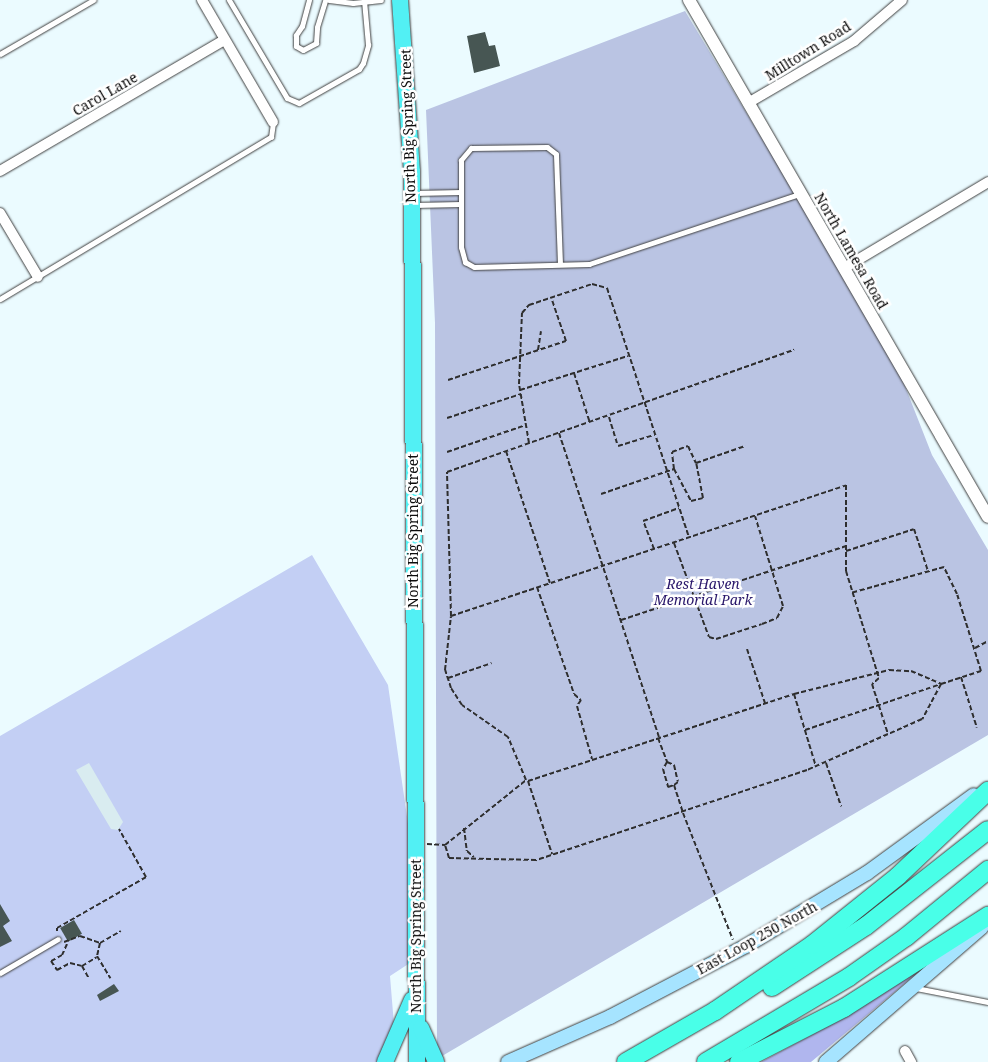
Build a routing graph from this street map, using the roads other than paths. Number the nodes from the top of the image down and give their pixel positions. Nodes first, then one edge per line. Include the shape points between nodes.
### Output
1 (93, 0) edge
2 (202, 0) edge
3 (229, 0) edge
4 (309, 0) edge
5 (327, 0) edge
6 (381, 0) edge
7 (400, 0) edge
8 (689, 0) edge
9 (902, 0) edge
10 (364, 1) edge
11 (224, 40) junction
12 (0, 54) edge
13 (748, 103) junction
14 (273, 122) joint
15 (0, 171) edge
16 (988, 182) edge
17 (461, 192) junction
18 (800, 194) junction
19 (411, 199) junction
20 (461, 204) junction
21 (0, 213) edge
22 (560, 264) junction
23 (844, 268) junction
24 (38, 277) junction
25 (0, 299) edge
26 (988, 517) edge
27 (988, 784) edge
28 (988, 792) edge
29 (988, 830) edge
30 (988, 870) edge
31 (988, 916) edge
32 (988, 922) edge
33 (58, 939) road end
34 (0, 973) edge
35 (913, 987) junction
36 (416, 988) junction
37 (988, 1002) edge
38 (416, 1013) junction
39 (905, 1051) dead end
40 (385, 1062) edge
41 (417, 1062) edge
42 (436, 1062) edge
43 (508, 1062) edge
44 (626, 1062) edge
45 (641, 1062) edge
46 (706, 1062) edge
47 (739, 1062) edge
48 (826, 1062) edge
49 (911, 1062) edge

1 - 12 lane
2 - 11 street
3 - 10 lane via 287,98 294,103 359,69 368,45
4 - 5 lane via 296,35 296,46 303,50 316,43 317,27
5 - 10 lane
6 - 10 lane
7 - 19 highway, North Big Spring Street via 411,132
8 - 13 street, North Lamesa Road
9 - 13 street, Milltown Road via 854,41
11 - 14 street
11 - 15 street, Carol Lane
13 - 18 street, North Lamesa Road
14 - 24 lane via 271,137
16 - 23 street
17 - 19 lane
17 - 20 lane
17 - 22 lane via 461,160 471,148 547,147 553,150 557,159
18 - 22 lane via 589,264
18 - 23 street, North Lamesa Road
19 - 20 lane
19 - 36 highway, North Big Spring Street
20 - 22 lane via 462,257 469,266
21 - 24 street
23 - 26 street, North Lamesa Road
24 - 25 lane
27 - 43 main road, East Loop 250 North via 867,873 737,951 610,1017
28 - 44 highway via 898,876 812,945 715,1012
29 - 45 highway via 866,926 718,1021
30 - 46 highway via 906,937 849,977
31 - 47 highway via 844,1008
32 - 35 main road
33 - 34 lane
35 - 37 lane
35 - 48 main road
36 - 38 highway, North Big Spring Street
36 - 40 highway
38 - 41 highway, North Big Spring Street
38 - 42 highway
39 - 49 street

